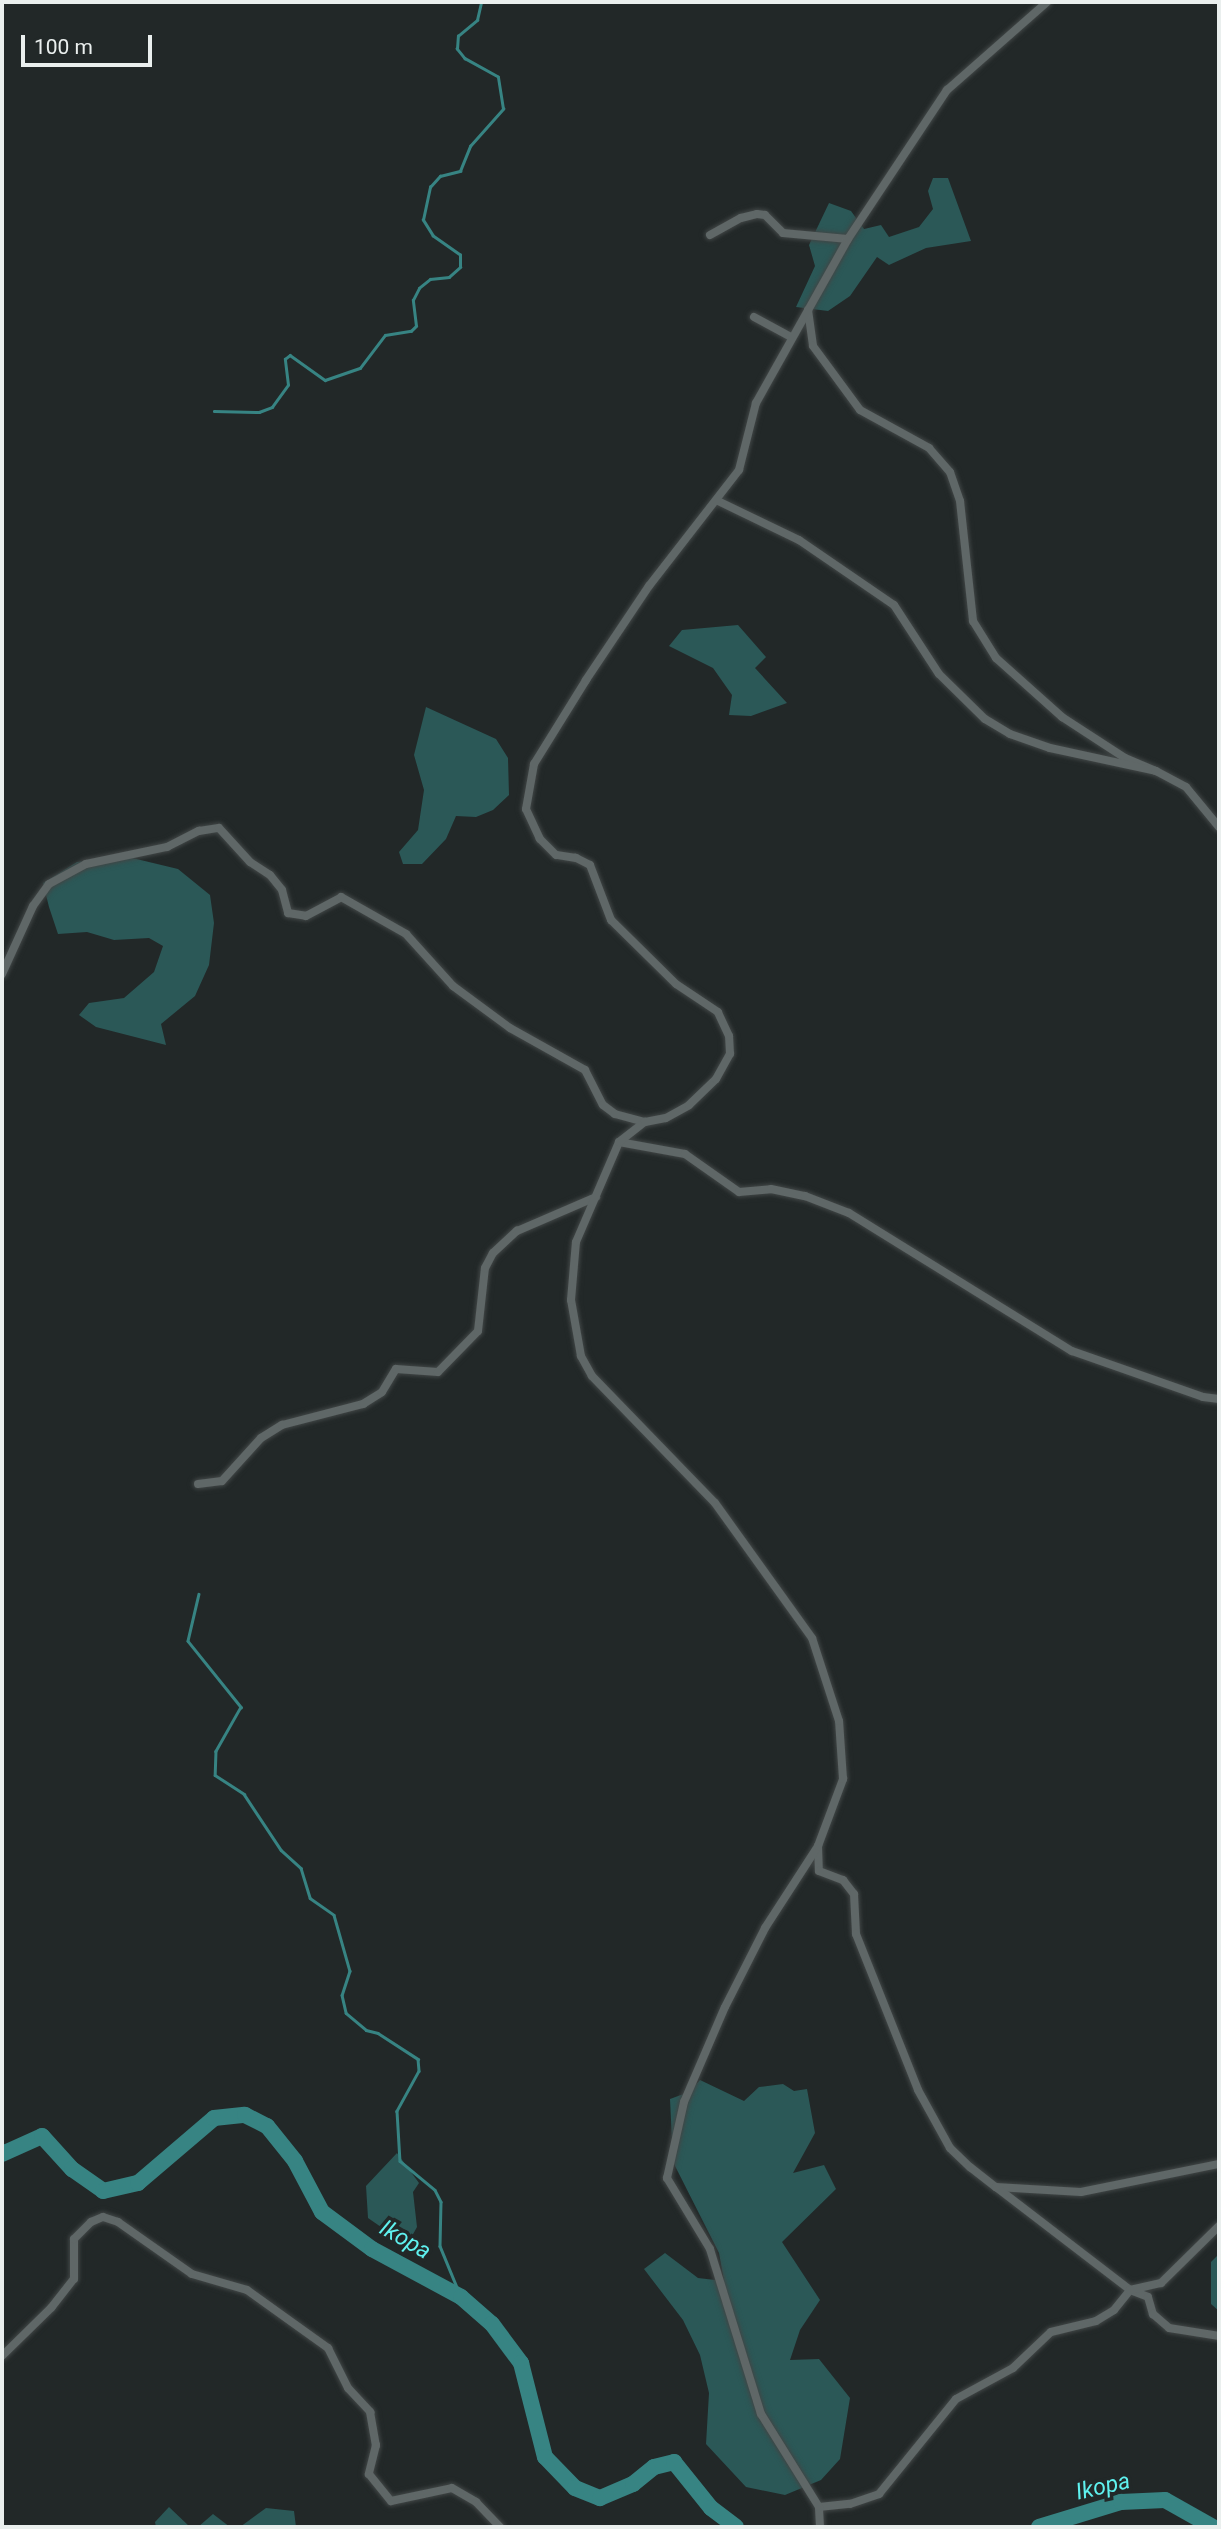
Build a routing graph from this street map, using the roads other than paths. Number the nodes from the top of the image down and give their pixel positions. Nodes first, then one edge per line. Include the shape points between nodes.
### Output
1 (1039, 2) edge
2 (1047, 2) edge
3 (1030, 18) junction
4 (710, 235) dead end
5 (848, 239) junction
6 (808, 308) junction
7 (754, 317) dead end
8 (791, 337) junction
9 (718, 501) junction
10 (1156, 771) junction
11 (1219, 827) edge
12 (2, 974) edge
13 (645, 1122) junction
14 (619, 1143) junction
15 (596, 1197) junction
16 (1219, 1399) edge
17 (198, 1484) dead end
18 (818, 1846) junction
19 (1219, 2164) edge
20 (996, 2187) junction
21 (1219, 2226) edge
22 (1130, 2290) junction
23 (1219, 2336) edge
24 (2, 2356) edge
25 (819, 2507) junction
26 (820, 2526) edge
27 (500, 2527) edge

1 - 3 street
2 - 3 street
3 - 5 street via 947,90
4 - 5 street via 757,214 765,215 783,233
5 - 6 street
6 - 8 street
6 - 10 street via 813,346 860,410 929,448 950,472 960,501 973,621 996,658 1071,723
7 - 8 street
8 - 9 street via 756,403 739,470
9 - 10 street via 799,540 894,605 939,674 1002,729 1050,748
9 - 13 street via 649,586 586,680 534,764 526,809 540,839 556,855 590,865 611,920 676,984 718,1012 729,1036 730,1054 716,1079 690,1105 666,1118
10 - 11 street via 1186,787
12 - 13 street via 33,906 49,884 86,864 167,847 199,831 219,828 250,862 271,875 282,890 288,913 306,916 341,897 406,934 453,986 510,1028 585,1070 603,1105 615,1114
13 - 14 street
14 - 15 street
14 - 16 street via 685,1154 739,1192 771,1189 849,1213 1072,1351
15 - 17 street via 517,1231 493,1253 485,1268 478,1331 438,1372 397,1369 382,1392 363,1404 282,1425 261,1438 222,1481
15 - 18 street via 576,1241 571,1300 582,1356 592,1376 638,1428 715,1503 812,1638 839,1721 843,1779
18 - 20 street via 819,1871 843,1880 854,1895 856,1934 902,2055 935,2125 950,2148
18 - 25 street via 765,1928 725,2007 684,2102 667,2178 710,2249 761,2414
19 - 20 street via 1081,2192
20 - 22 street
21 - 22 street via 1161,2283
22 - 23 street via 1148,2297 1153,2314 1169,2328
22 - 25 street via 1114,2311 1096,2321 1051,2332 1013,2368 956,2399 879,2494 850,2504
24 - 27 street via 74,2279 74,2239 103,2217 118,2222 192,2274 247,2290 328,2348 348,2388 370,2412 376,2445 369,2474 391,2501 452,2488 475,2502
25 - 26 street

